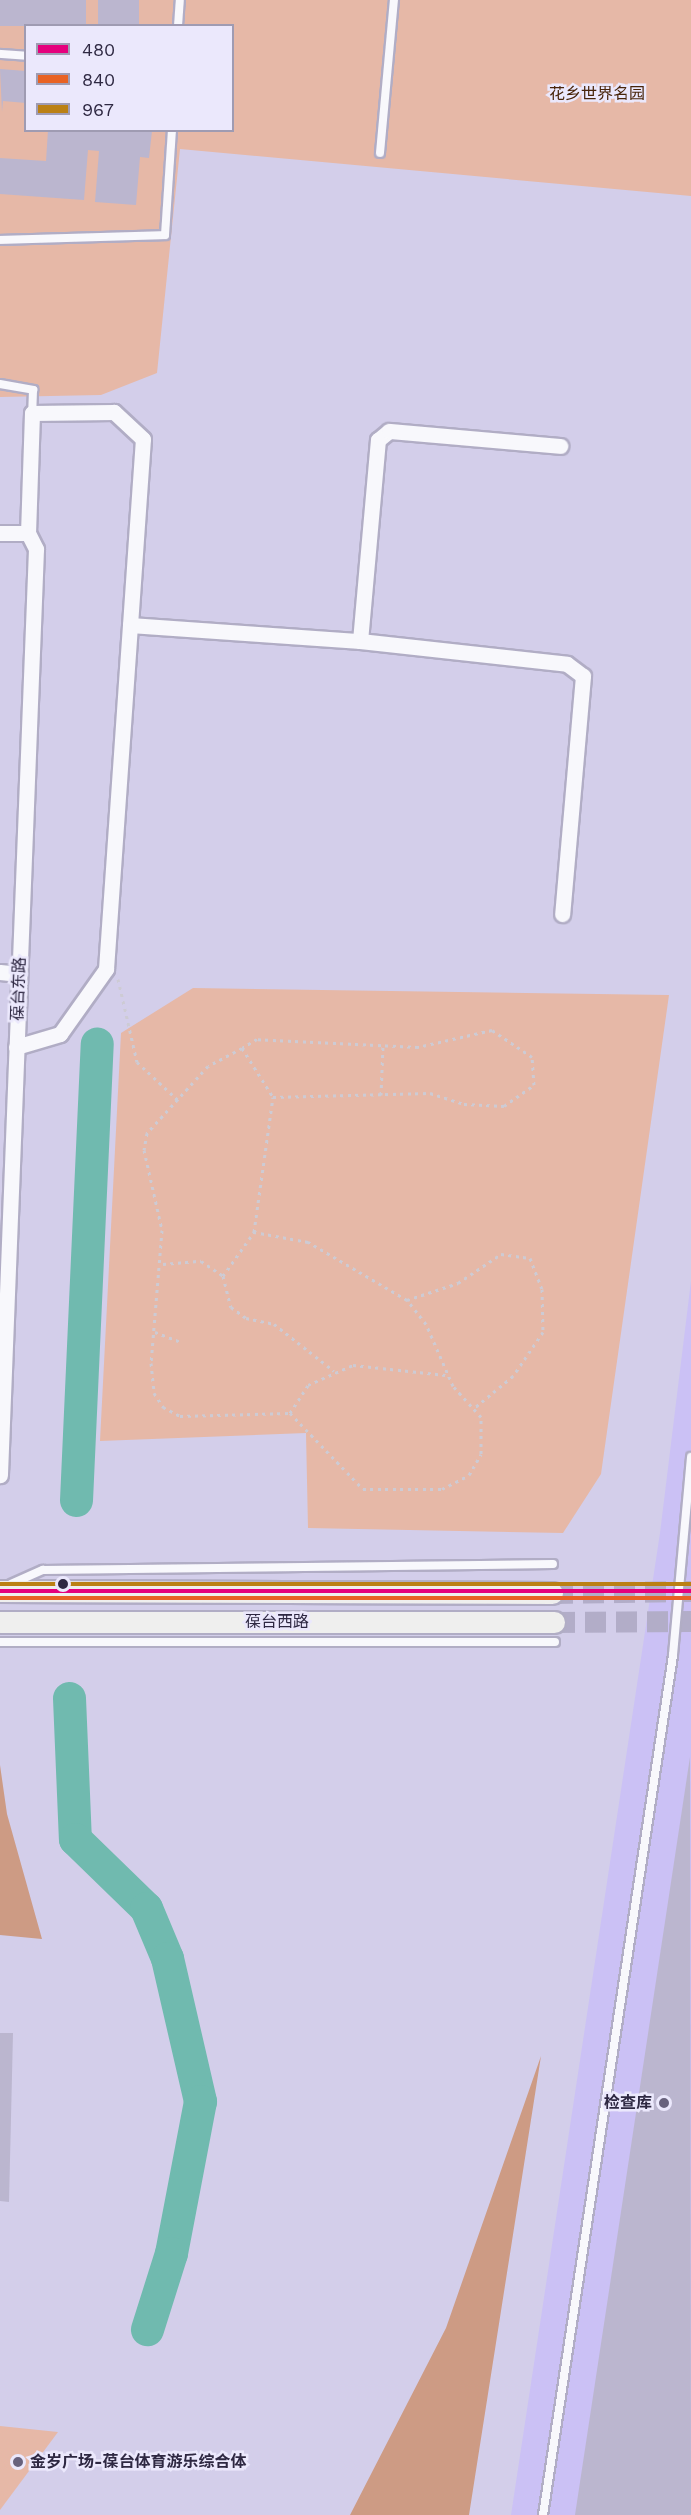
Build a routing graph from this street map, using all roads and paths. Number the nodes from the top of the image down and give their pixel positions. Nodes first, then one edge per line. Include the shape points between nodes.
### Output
1 (180, 0) edge
2 (394, 0) edge
3 (178, 24) edge
4 (0, 54) edge
5 (24, 56) edge
6 (172, 132) edge
7 (380, 153) dead end
8 (0, 240) edge
9 (0, 384) edge
10 (32, 413) junction
11 (560, 446) dead end
12 (0, 533) edge
13 (28, 533) junction
14 (130, 625) junction
15 (360, 641) junction
16 (562, 914) dead end
17 (0, 972) edge
18 (19, 974) junction
19 (117, 976) dead end
20 (383, 1046) junction
21 (16, 1047) junction
22 (242, 1048) junction
23 (381, 1095) junction
24 (273, 1097) junction
25 (178, 1100) junction
26 (254, 1232) junction
27 (163, 1264) junction
28 (224, 1276) junction
29 (407, 1300) junction
30 (155, 1332) junction
31 (181, 1342) dead end
32 (334, 1371) junction
33 (446, 1375) junction
34 (474, 1409) junction
35 (290, 1413) junction
36 (691, 1457) edge
37 (0, 1475) edge
38 (553, 1564) dead end
39 (0, 1590) edge
40 (552, 1593) tunnel mouth
41 (0, 1622) edge
42 (555, 1632) joint
43 (0, 1642) edge
44 (543, 2515) edge

1 - 3 lane
2 - 7 lane
4 - 5 lane
6 - 8 lane via 165,235
9 - 10 lane via 33,390
10 - 13 street, 葆台东路
10 - 14 street via 114,412 143,439
11 - 15 street via 389,431 378,440
12 - 13 street
13 - 18 street, 葆台东路 via 36,549
14 - 15 street
14 - 21 street via 106,969 60,1034
15 - 16 street via 567,664 583,676
17 - 18 street
18 - 21 street, 葆台东路
19 - 25 path via 129,1042 137,1062
20 - 22 path via 257,1040
20 - 23 path
20 - 23 path via 417,1047 492,1030 532,1057 534,1085 504,1106 464,1104 430,1093
21 - 37 street, 葆台东路
22 - 24 path
22 - 25 path via 208,1066
23 - 24 path
24 - 26 path
25 - 27 path via 147,1133 144,1149 162,1230
26 - 28 path
26 - 29 path via 308,1242
27 - 28 path via 201,1262
27 - 30 path
28 - 32 path via 231,1307 246,1318 274,1324
29 - 33 path via 426,1324
29 - 34 path via 458,1283 501,1254 530,1258 542,1289 543,1332 513,1376
30 - 31 path
30 - 35 path via 151,1363 154,1393 163,1407 180,1416
32 - 33 path via 353,1365
32 - 35 path via 308,1384
33 - 34 path
34 - 35 path via 481,1417 481,1454 469,1475 442,1489 363,1489
36 - 44 lane via 673,1655
38 - 39 lane via 43,1570
39 - 40 street, 葆台西路
41 - 42 street, 葆台西路
42 - 43 lane

